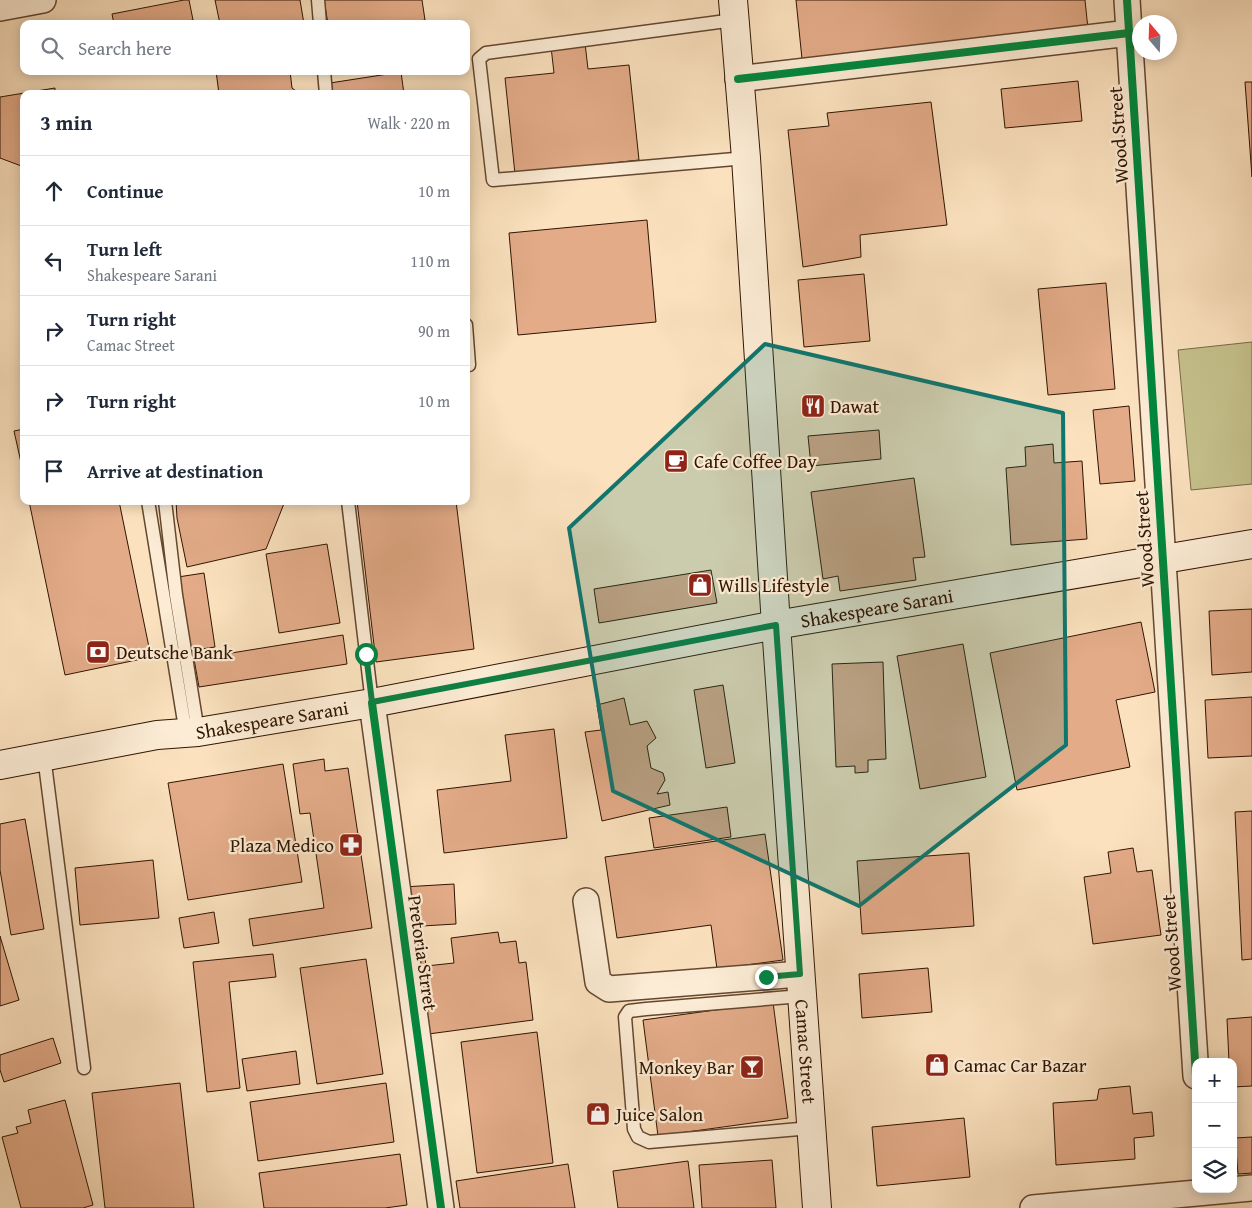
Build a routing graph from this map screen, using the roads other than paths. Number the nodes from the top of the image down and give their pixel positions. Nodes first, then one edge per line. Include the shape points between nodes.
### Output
1 (43, 0) edge
2 (318, 0) edge
3 (1127, 0) edge
4 (0, 8) edge
5 (733, 10) edge
6 (320, 20) edge
7 (1129, 33) junction
8 (324, 75) edge
9 (738, 79) junction
10 (326, 90) edge
11 (746, 158) junction
12 (149, 505) edge
13 (165, 505) edge
14 (348, 505) edge
15 (1252, 544) edge
16 (1162, 561) junction
17 (776, 625) junction
18 (372, 702) junction
19 (192, 733) junction
20 (44, 756) junction
21 (0, 765) edge
22 (586, 901) dead end
23 (801, 985) junction
24 (1195, 1058) edge
25 (84, 1068) dead end
26 (811, 1128) junction
27 (1252, 1188) edge
28 (1237, 1189) edge
29 (1192, 1192) edge
30 (441, 1208) edge
31 (817, 1208) edge
32 (1033, 1208) edge

1 - 4 street
2 - 6 lane
3 - 7 street, Wood Street
5 - 9 main road, Camac Street
5 - 11 lane via 486,53 479,58 493,180
7 - 9 street
7 - 16 street, Wood Street
8 - 10 lane
9 - 11 main road, Camac Street
11 - 17 main road, Camac Street
12 - 19 lane
13 - 19 lane
14 - 18 lane
15 - 16 main road, Shakespeare Sarani
16 - 17 main road, Shakespeare Sarani
16 - 24 street, Wood Street
17 - 18 main road, Shakespeare Sarani
17 - 23 main road, Camac Street
18 - 19 main road, Shakespeare Sarani
18 - 30 street, Pretoria Strret
19 - 20 main road, Shakespeare Sarani via 158,735
20 - 21 main road, Shakespeare Sarani
20 - 25 lane
22 - 23 street via 598,982 610,989
23 - 26 main road, Camac Street
23 - 26 lane via 629,1011 625,1017 634,1129 638,1138 649,1142
26 - 31 main road, Camac Street
27 - 28 street
29 - 32 street

